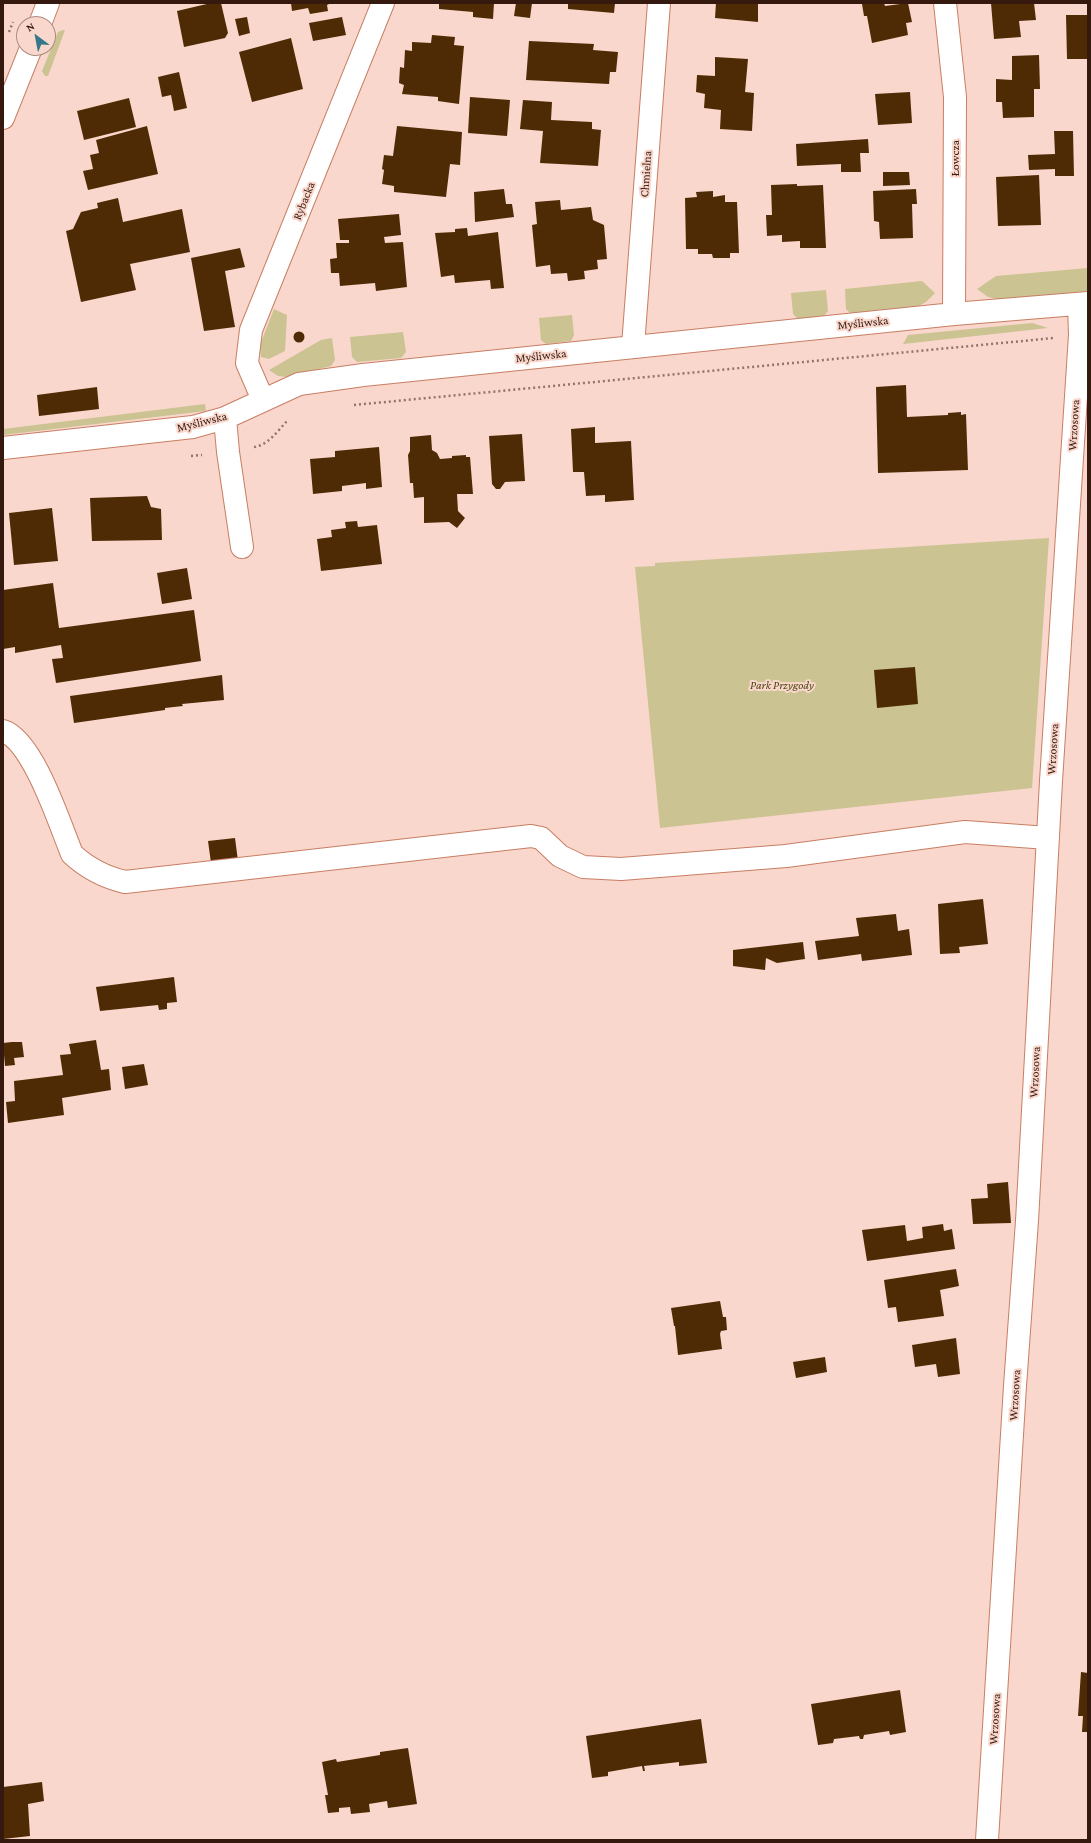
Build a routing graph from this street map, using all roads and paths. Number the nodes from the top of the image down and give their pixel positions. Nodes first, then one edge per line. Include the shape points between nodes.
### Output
1 (48, 3) edge
2 (384, 3) edge
3 (659, 3) edge
4 (945, 3) edge
5 (15, 16) dead end
6 (43, 16) edge
7 (7, 36) dead end
8 (28, 56) edge
9 (3, 118) edge
10 (1084, 304) edge
11 (954, 314) junction
12 (1080, 336) junction
13 (633, 346) junction
14 (263, 400) junction
15 (349, 405) dead end
16 (292, 417) dead end
17 (226, 418) junction
18 (3, 448) edge
19 (228, 452) junction
20 (186, 456) dead end
21 (242, 547) dead end
22 (3, 731) edge
23 (1048, 838) junction
24 (987, 1840) edge

1 - 6 street
2 - 14 street, Rybacka via 251,330 247,363
3 - 13 street, Chmielna
4 - 11 street, Łowcza via 955,97
5 - 7 path
8 - 9 street
10 - 11 street, Myśliwska
10 - 12 street, Wrzosowa
11 - 13 street, Myśliwska
12 - 15 path
12 - 23 street, Wrzosowa
13 - 14 street, Myśliwska via 299,384
14 - 17 street, Myśliwska
16 - 19 path via 277,434 261,446
17 - 18 street, Myśliwska via 193,427
17 - 19 street
19 - 20 path
19 - 21 street
22 - 23 street via 20,742 37,768 72,854 108,878 125,882 531,836 541,838 560,856 583,867 621,870 786,856 965,832
23 - 24 street, Wrzosowa via 1028,1213

